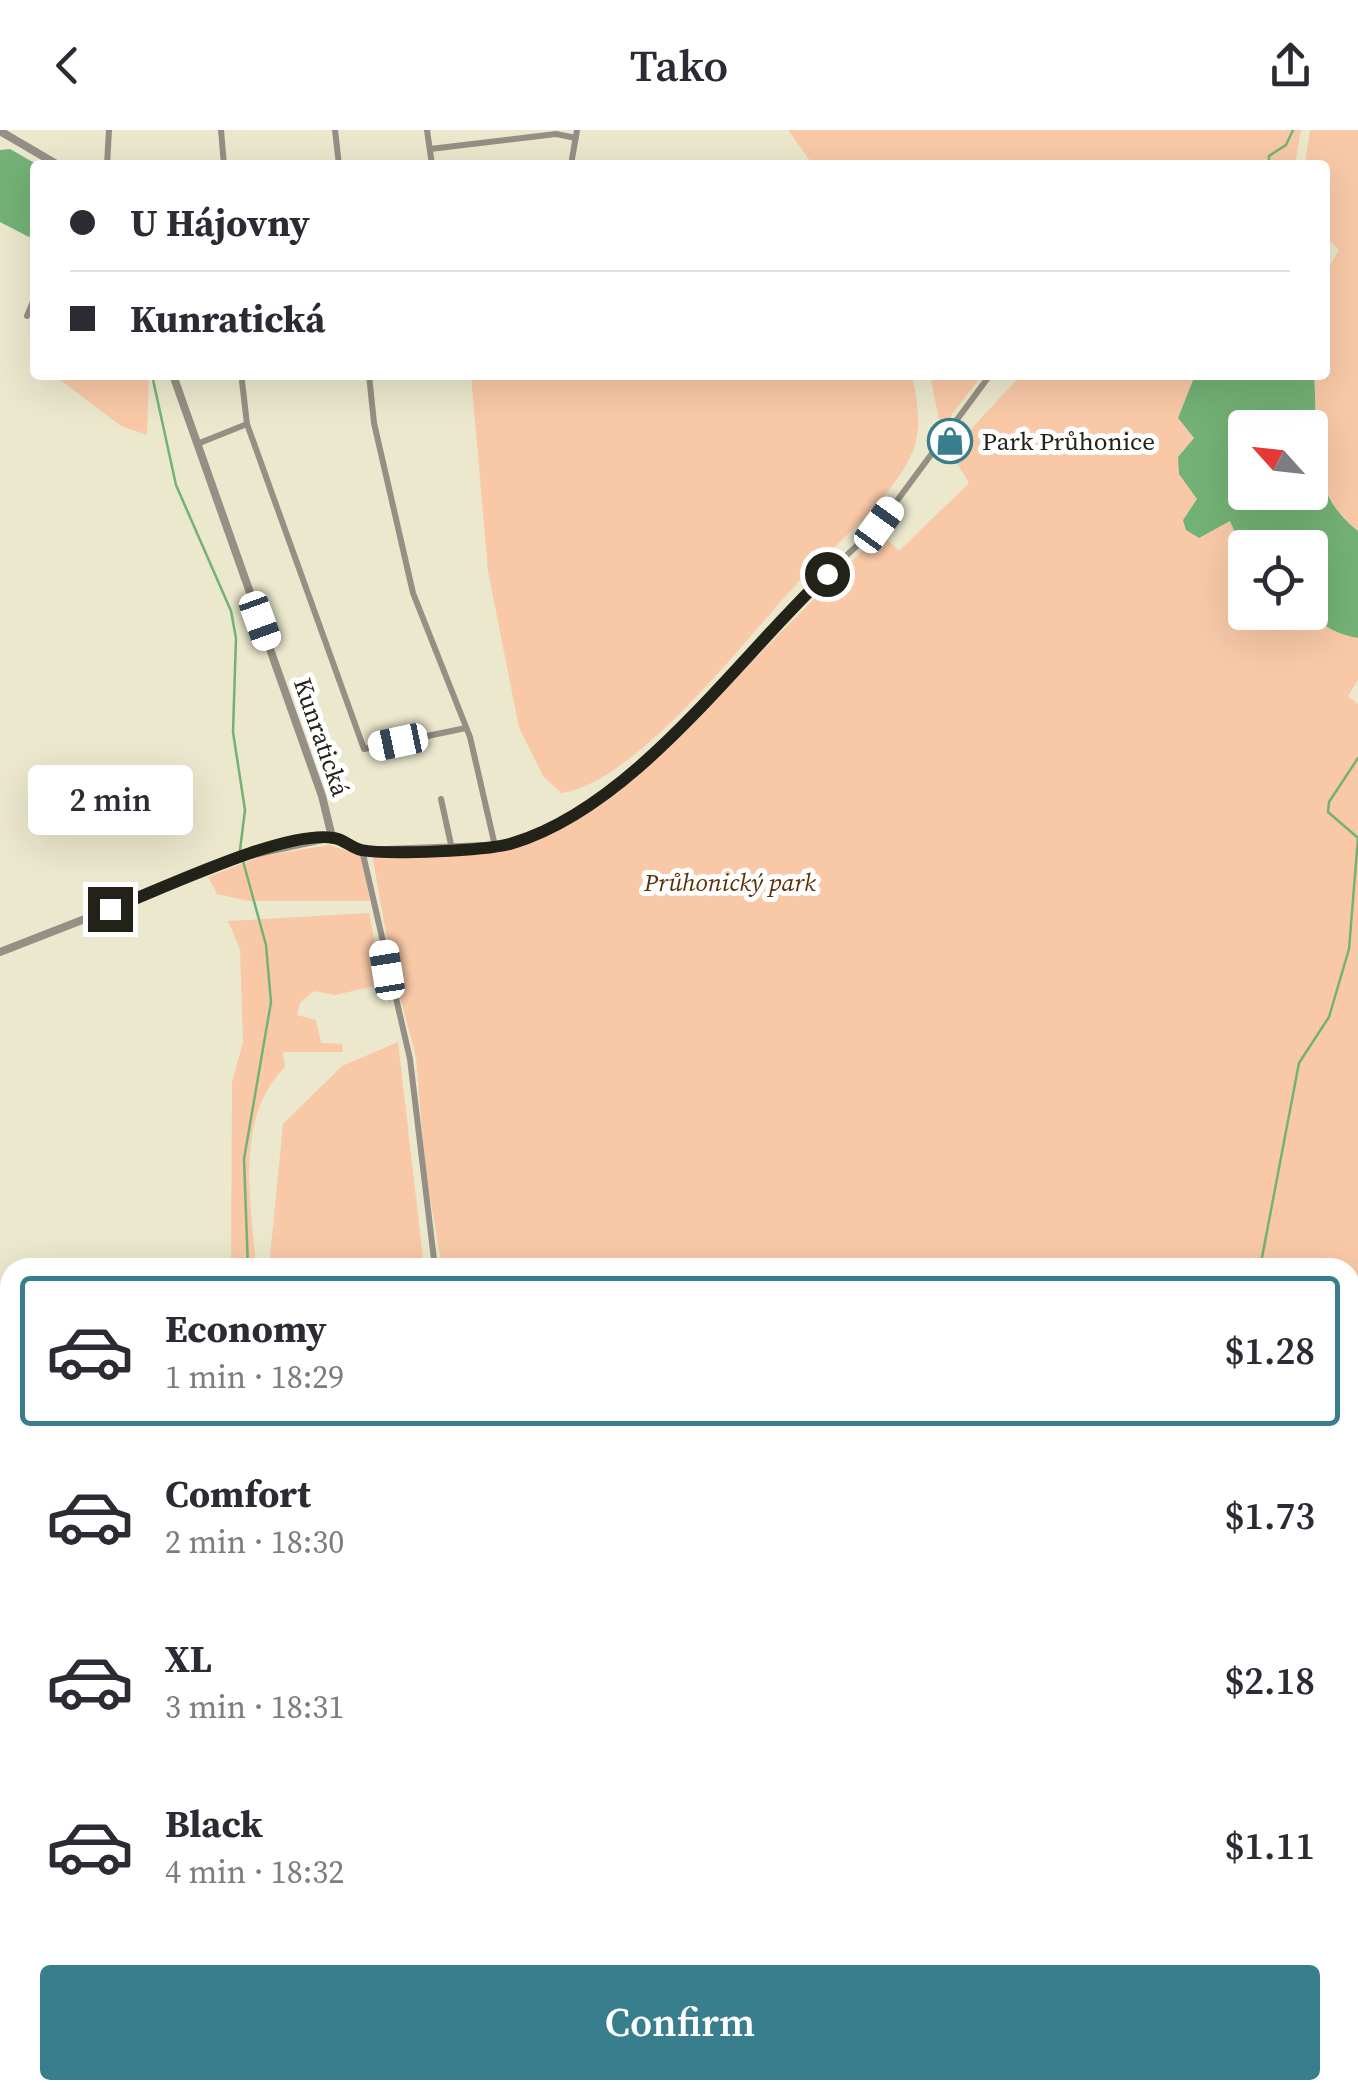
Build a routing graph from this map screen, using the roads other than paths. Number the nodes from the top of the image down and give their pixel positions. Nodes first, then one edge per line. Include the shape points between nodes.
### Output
1 (109, 130) edge
2 (220, 130) edge
3 (335, 130) edge
4 (427, 130) edge
5 (0, 131) edge
6 (577, 134) edge
7 (430, 149) junction
8 (49, 160) edge
9 (107, 160) edge
10 (223, 160) edge
11 (338, 160) edge
12 (431, 160) edge
13 (572, 160) edge
14 (30, 309) edge
15 (27, 316) dead end
16 (175, 380) edge
17 (242, 380) dead end
18 (370, 380) edge
19 (986, 380) edge
20 (247, 424) junction
21 (197, 444) junction
22 (466, 728) junction
23 (441, 799) dead end
24 (332, 837) junction
25 (495, 846) junction
26 (452, 849) junction
27 (362, 850) junction
28 (0, 952) edge
29 (434, 1258) edge

1 - 9 street
2 - 10 street
3 - 11 street
4 - 7 street
5 - 8 street
6 - 7 street
6 - 13 street
7 - 12 street
14 - 15 street
16 - 21 street, Kunratická
17 - 20 street
18 - 22 street via 414,594
19 - 25 street via 879,525 801,598 713,696 638,767 560,822
20 - 21 street
20 - 22 street via 364,749
21 - 24 street, Kunratická
22 - 25 street
23 - 26 street
24 - 27 street
24 - 28 street, Kunratická via 249,854
25 - 26 street
26 - 27 street
27 - 29 street via 410,1058

